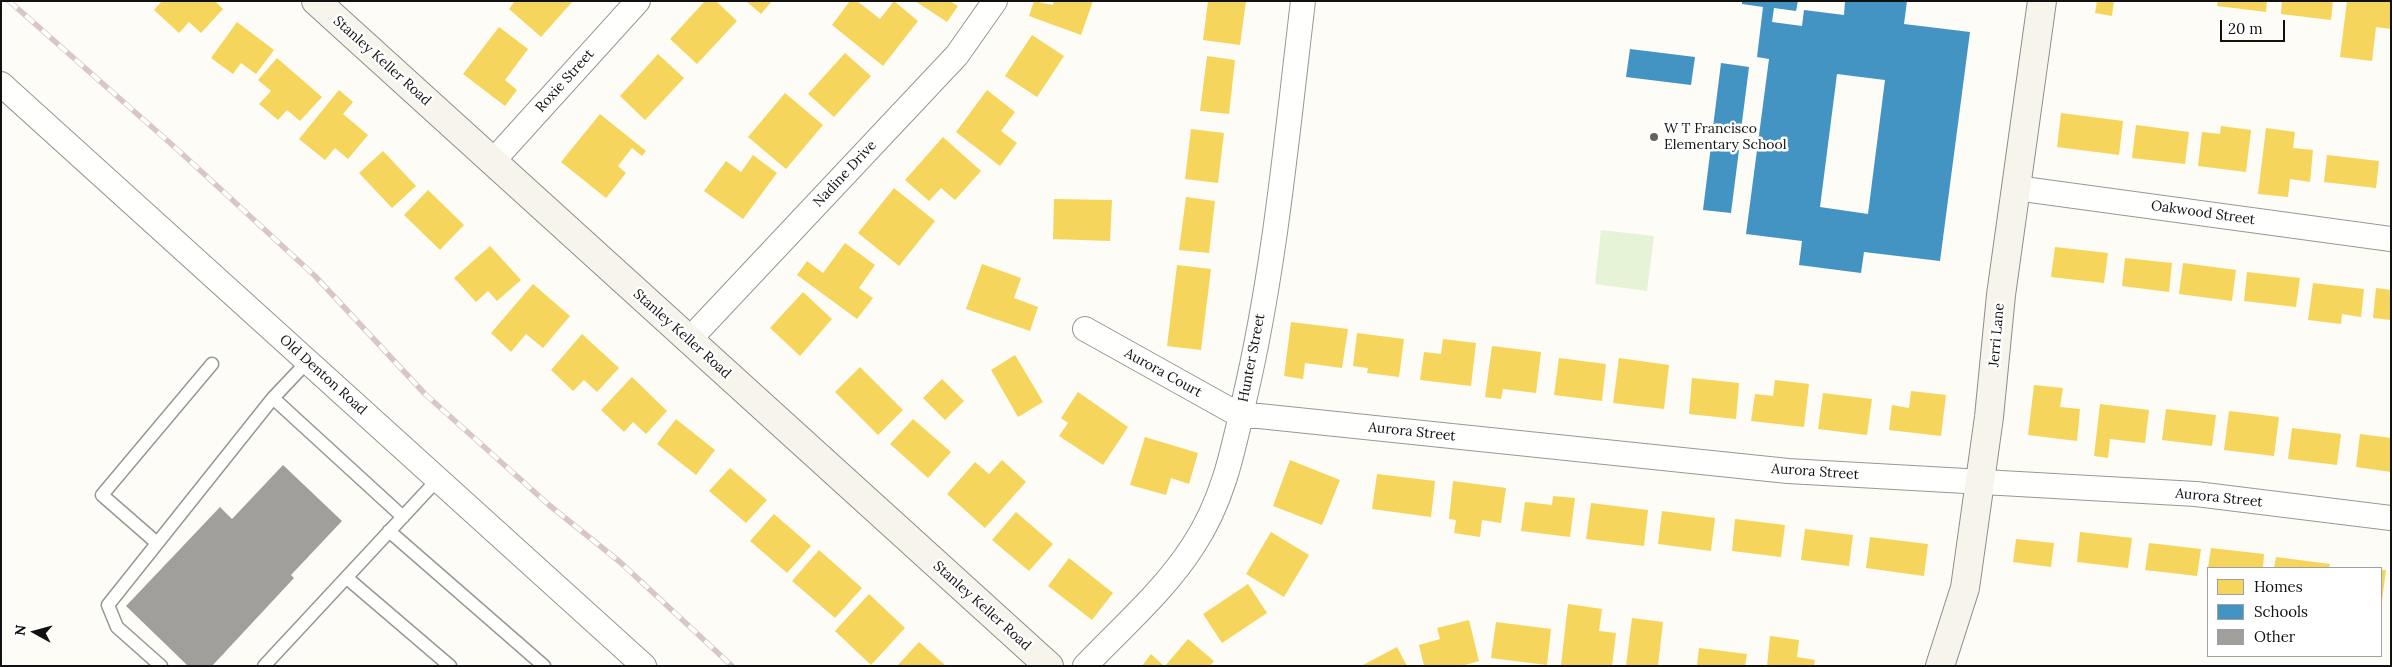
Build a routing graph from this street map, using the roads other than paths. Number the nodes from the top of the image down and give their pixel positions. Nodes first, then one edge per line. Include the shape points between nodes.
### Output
1 (316, 1) edge
2 (638, 1) edge
3 (996, 1) edge
4 (1303, 1) edge
5 (2042, 1) edge
6 (1, 84) edge
7 (492, 161) junction
8 (2016, 188) junction
9 (2391, 238) edge
10 (1085, 330) dead end
11 (688, 340) junction
12 (308, 361) junction
13 (212, 364) dead end
14 (273, 398) junction
15 (1241, 416) junction
16 (438, 479) junction
17 (1980, 483) junction
18 (403, 516) junction
19 (2391, 518) edge
20 (389, 532) junction
21 (157, 543) junction
22 (347, 578) junction
23 (161, 666) edge
24 (264, 666) edge
25 (450, 666) edge
26 (544, 666) edge
27 (644, 666) edge
28 (1049, 666) edge
29 (1084, 666) edge
30 (1940, 666) edge

1 - 7 street, Stanley Keller Road
2 - 7 street, Roxie Street
3 - 11 street, Nadine Drive via 957,55
4 - 15 street, Hunter Street via 1276,221 1255,353
5 - 8 street, Jerri Lane
6 - 12 street, Old Denton Road
7 - 11 street, Stanley Keller Road
8 - 9 street, Oakwood Street
8 - 17 street, Jerri Lane
10 - 15 street, Aurora Court
11 - 28 street, Stanley Keller Road
12 - 14 lane
12 - 16 street, Old Denton Road
13 - 21 lane via 102,495
14 - 18 lane
14 - 21 lane
15 - 17 street, Aurora Street via 1788,471
15 - 29 street, Hunter Street via 1229,469 1213,510 1194,545 1166,582
16 - 18 lane
16 - 27 street, Old Denton Road
17 - 19 street, Aurora Street via 2196,494
17 - 30 street, Jerri Lane via 1965,588
18 - 20 lane
20 - 22 lane
20 - 26 lane
21 - 23 lane via 108,605 117,627
22 - 24 lane
22 - 25 lane

